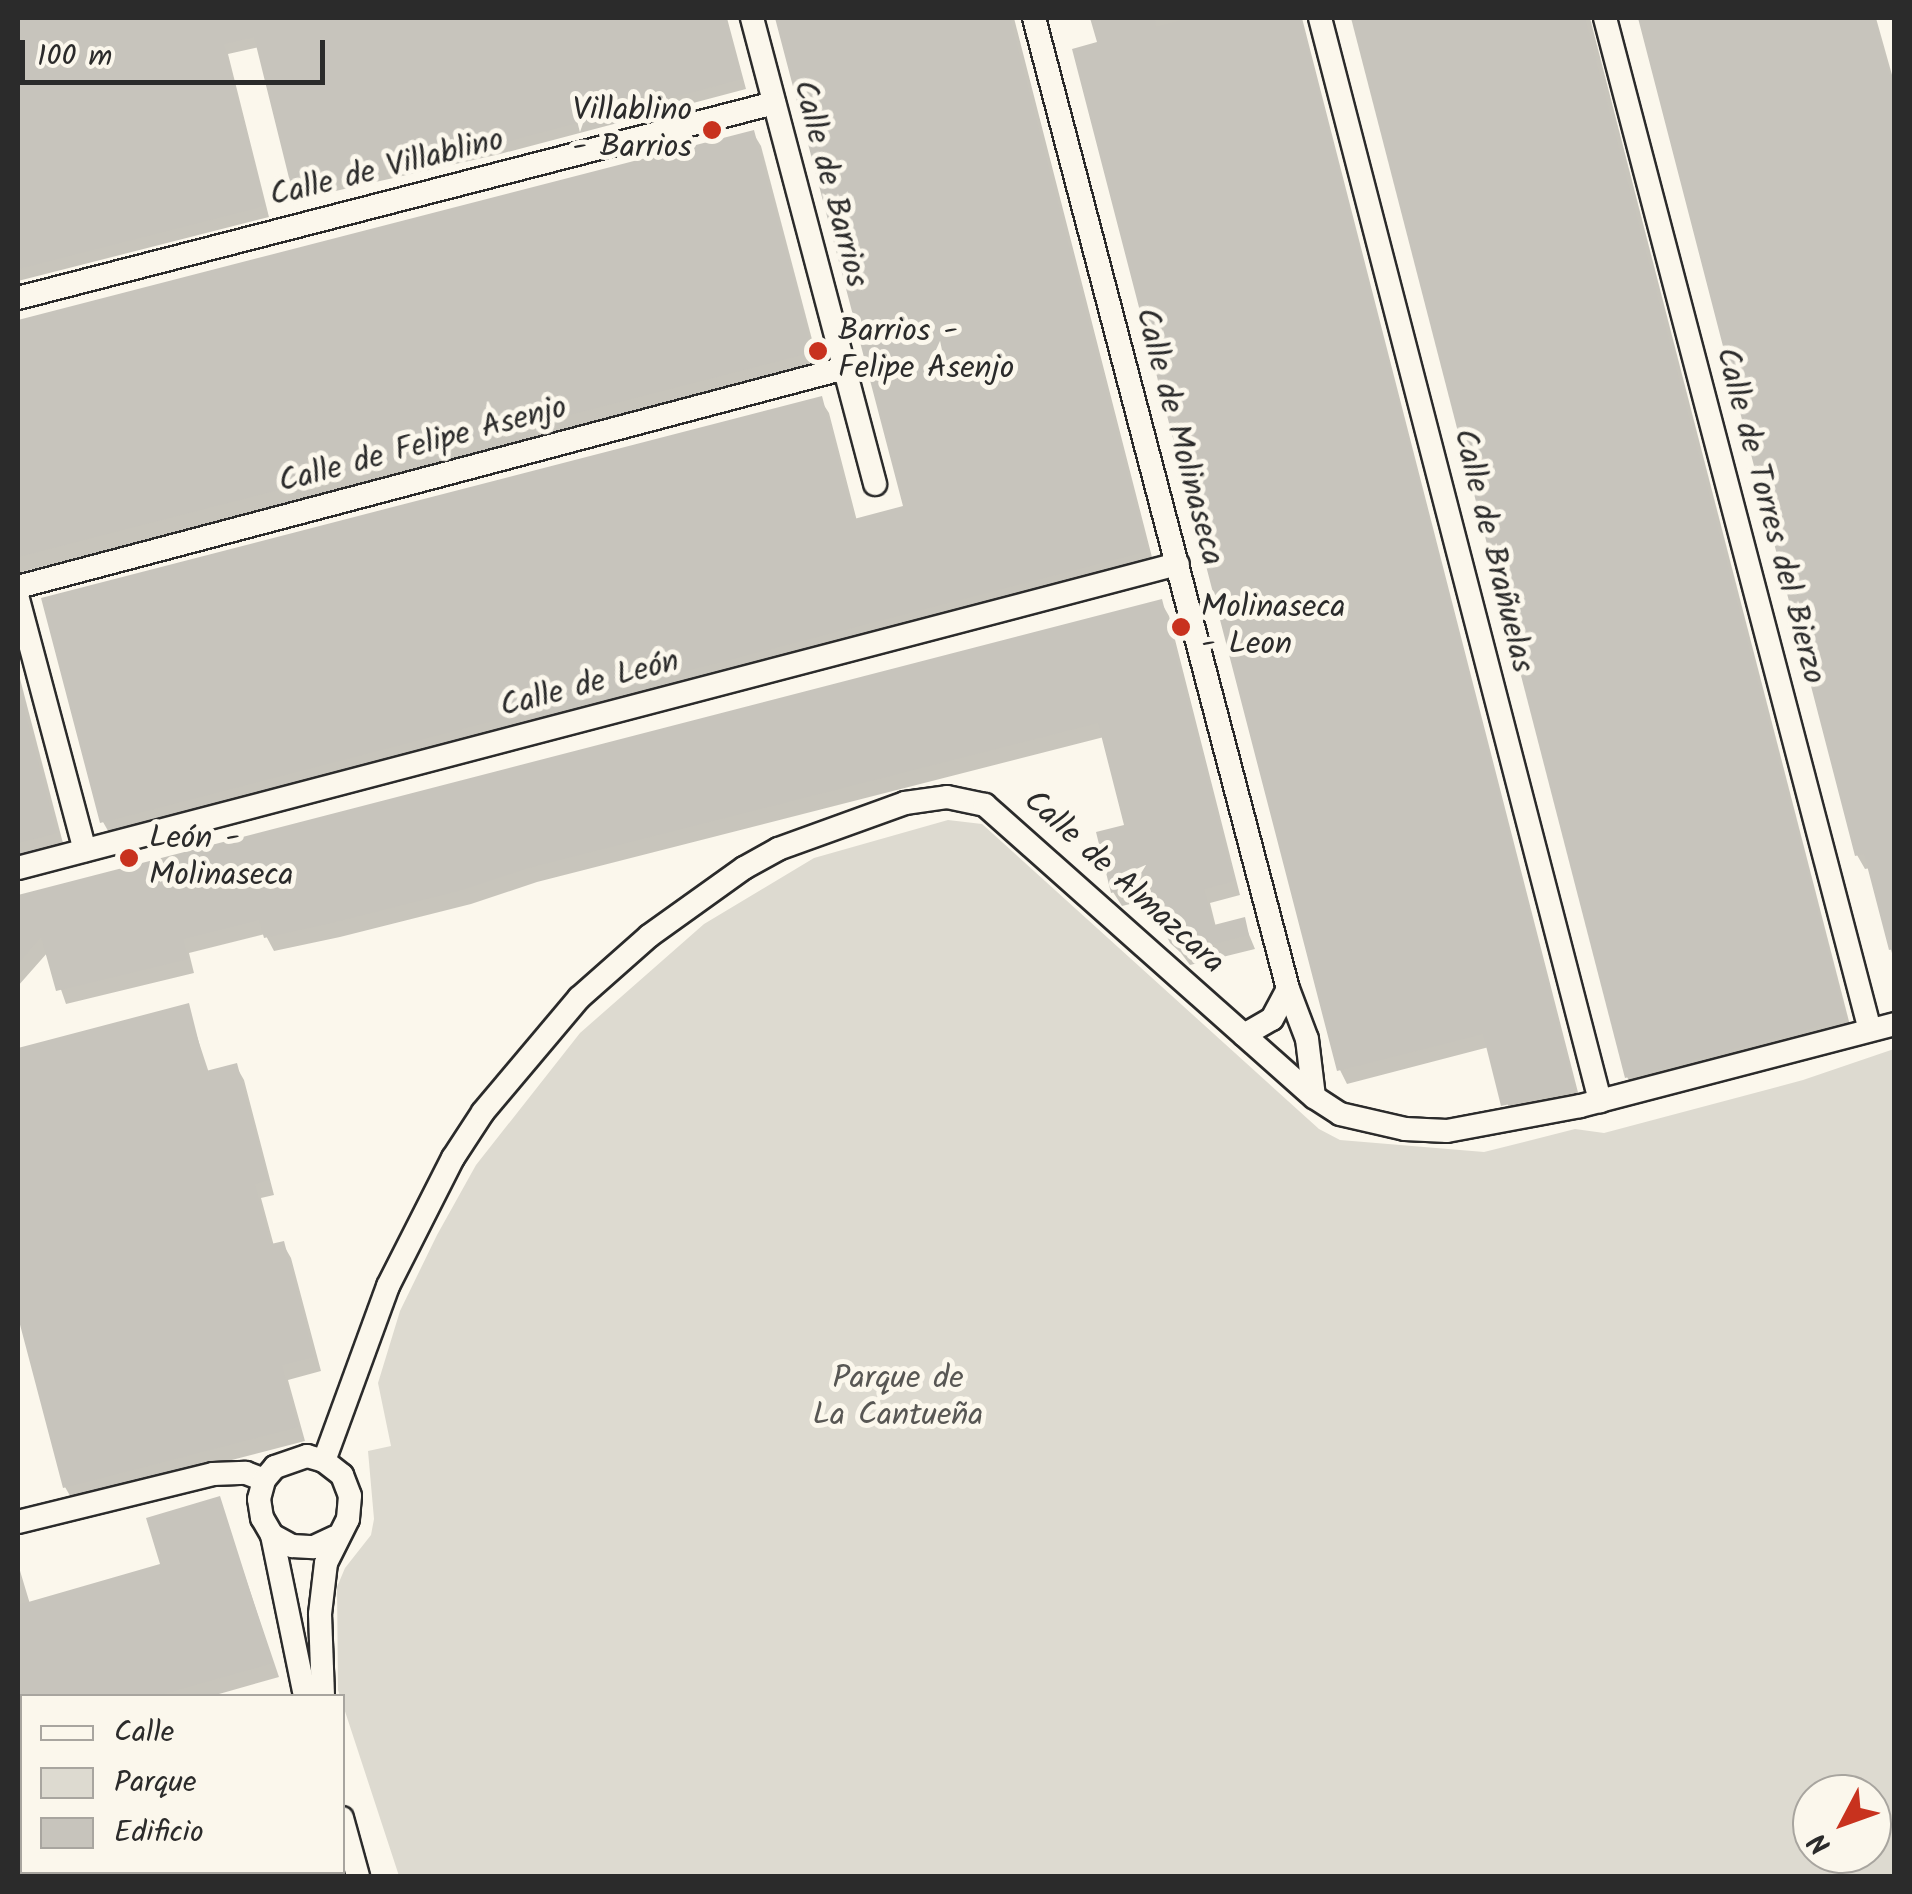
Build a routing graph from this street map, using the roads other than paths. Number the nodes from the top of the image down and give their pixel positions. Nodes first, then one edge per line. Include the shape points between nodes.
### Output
1 (752, 18) edge
2 (1034, 18) edge
3 (1320, 18) edge
4 (1605, 18) edge
5 (774, 103) junction
6 (18, 298) edge
7 (845, 368) junction
8 (875, 484) dead end
9 (1178, 564) junction
10 (18, 587) edge
11 (18, 599) edge
12 (85, 850) junction
13 (18, 868) edge
14 (1288, 989) junction
15 (1894, 1024) edge
16 (1870, 1030) junction
17 (1244, 1035) junction
18 (1314, 1097) junction
19 (1600, 1101) junction
20 (324, 1461) junction
21 (264, 1480) junction
22 (18, 1522) edge
23 (272, 1534) junction
24 (335, 1537) junction
25 (305, 1694) edge
26 (323, 1694) edge
27 (345, 1829) edge
28 (358, 1876) edge

1 - 5 street, Calle de Barrios
2 - 9 street, Calle de Molinaseca
3 - 19 street, Calle de Brañuelas
4 - 16 street, Calle de Torres del Bierzo
5 - 6 street, Calle de Villablino
5 - 7 street, Calle de Barrios
7 - 8 street, Calle de Barrios
7 - 10 street, Calle de Felipe Asenjo
9 - 12 street, Calle de León
9 - 14 street, Calle de Molinaseca
11 - 12 street
12 - 13 street, Calle de León
14 - 17 street via 1272,1019
14 - 18 street, Calle de Molinaseca via 1307,1039
15 - 16 street, Calle de Almazcara
16 - 19 street, Calle de Almazcara
17 - 18 street, Calle de Almazcara
17 - 20 street, Calle de Almazcara via 1000,816 970,799 906,803 778,849 674,917 578,998 483,1112 388,1286
18 - 19 street, Calle de Almazcara via 1340,1114 1447,1131
20 - 21 street via 290,1459
20 - 24 street via 342,1475 350,1496 348,1519
21 - 22 street via 213,1474
21 - 23 street via 259,1499
23 - 24 street via 292,1546 314,1547
23 - 25 street
24 - 26 street via 320,1614
27 - 28 street

